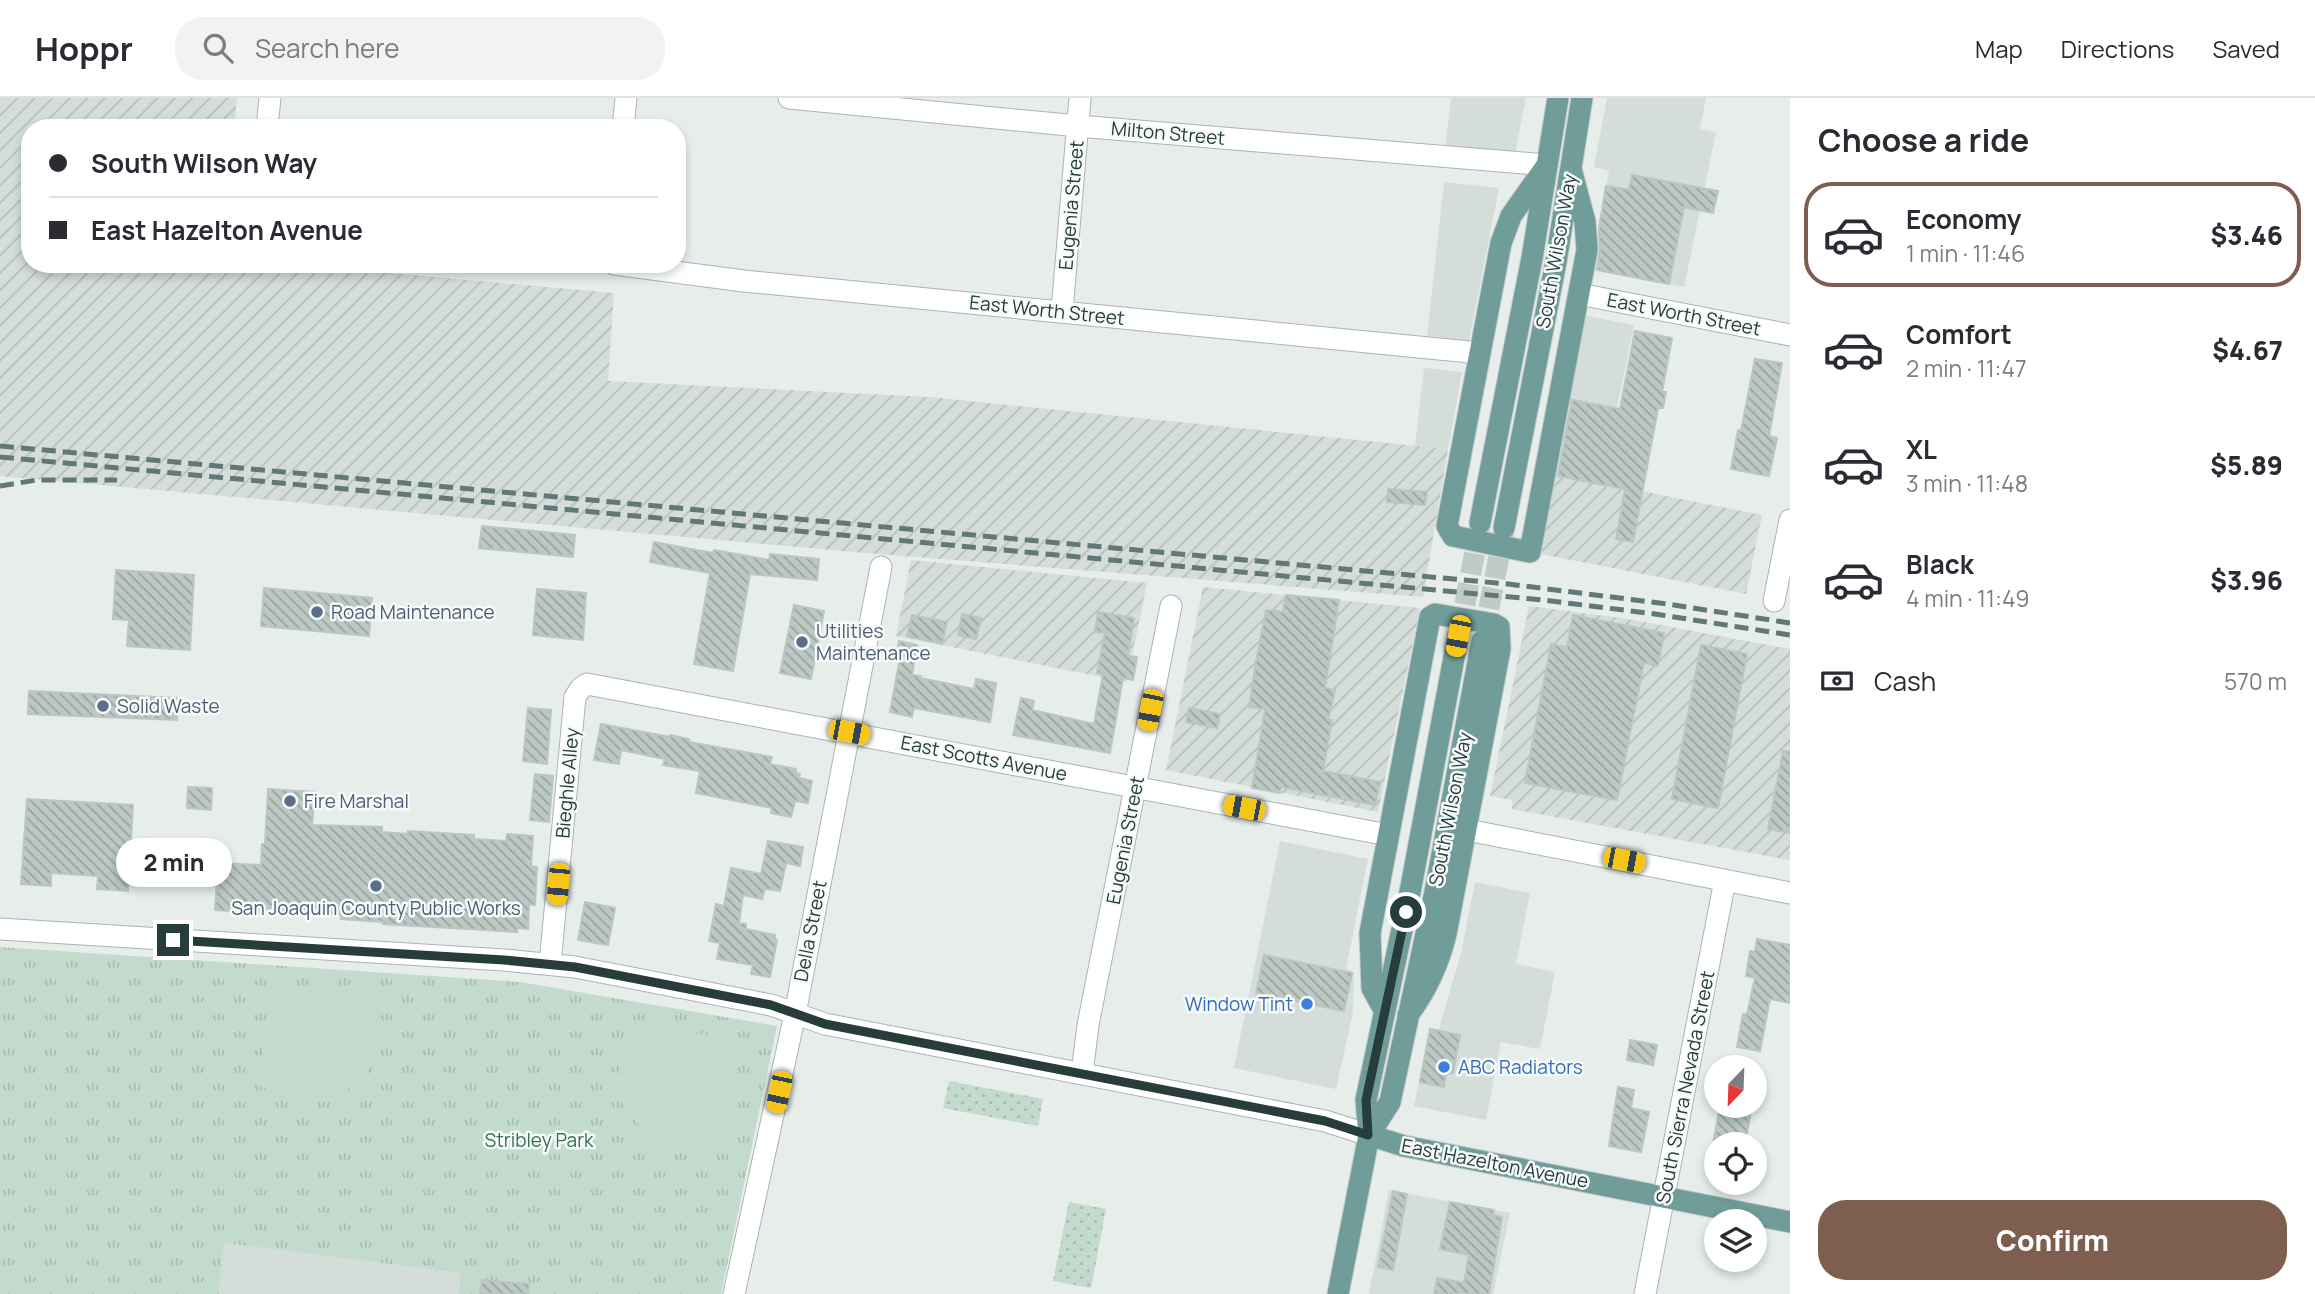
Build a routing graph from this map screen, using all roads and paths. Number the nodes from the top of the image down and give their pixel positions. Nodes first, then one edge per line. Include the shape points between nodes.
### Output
1 (270, 98) edge
2 (626, 98) edge
3 (789, 98) edge
4 (1080, 98) edge
5 (1558, 98) edge
6 (1582, 98) edge
7 (268, 119) edge
8 (624, 119) edge
9 (1077, 126) junction
10 (1547, 165) junction
11 (1571, 169) junction
12 (683, 273) edge
13 (1579, 294) junction
14 (1062, 311) junction
15 (1790, 335) edge
16 (1480, 353) junction
17 (1790, 520) edge
18 (1480, 523) tunnel mouth
19 (1504, 528) tunnel mouth
20 (881, 567) dead end
21 (1774, 601) dead end
22 (1171, 606) dead end
23 (1458, 636) tunnel mouth
24 (1482, 641) tunnel mouth
25 (581, 688) joint
26 (849, 732) junction
27 (1135, 787) junction
28 (1467, 830) junction
29 (1388, 835) junction
30 (1725, 880) junction
31 (1790, 893) edge
32 (0, 929) edge
33 (550, 964) junction
34 (1384, 1010) junction
35 (795, 1014) junction
36 (1408, 1015) junction
37 (1082, 1074) junction
38 (1368, 1135) junction
39 (1664, 1197) junction
40 (1790, 1222) edge
41 (734, 1294) edge
42 (1338, 1294) edge
43 (1645, 1294) edge

1 - 7 street
2 - 8 street
3 - 9 street, Milton Street
4 - 9 street, Eugenia Street
5 - 10 main road, South Wilson Way
6 - 11 main road, South Wilson Way
9 - 10 street, Milton Street
9 - 14 street, Eugenia Street
10 - 16 main road via 1511,216 1501,243
10 - 18 main road, South Wilson Way
11 - 13 main road via 1588,242
11 - 19 main road, South Wilson Way
12 - 14 street, East Worth Street
13 - 15 street, East Worth Street
13 - 16 main road via 1530,552 1452,536 1447,527
14 - 16 street, East Worth Street
17 - 21 street
20 - 26 street, Della Street
22 - 27 street, Eugenia Street
23 - 34 main road, South Wilson Way
24 - 36 main road, South Wilson Way
25 - 26 street, East Scotts Avenue via 593,684
25 - 33 street, Bieghle Alley via 575,696
26 - 27 street, East Scotts Avenue
26 - 35 street, Della Street
27 - 29 street, East Scotts Avenue
27 - 37 street, Eugenia Street
28 - 29 main road via 1501,632 1494,624 1432,614
28 - 30 street
28 - 36 main road via 1441,954
29 - 34 main road via 1370,933 1371,988
30 - 31 street
30 - 39 street, South Sierra Nevada Street
32 - 33 street, East Hazelton Avenue
33 - 35 street, East Hazelton Avenue via 771,1005
34 - 38 main road, South Wilson Way via 1366,1100
35 - 37 street, East Hazelton Avenue via 825,1024
35 - 41 street, Della Street
36 - 38 main road, South Wilson Way via 1390,1102
37 - 38 street, East Hazelton Avenue via 1325,1121
38 - 39 main road, East Hazelton Avenue
38 - 42 main road, South Wilson Way
39 - 40 main road, East Hazelton Avenue
39 - 43 street, South Sierra Nevada Street

